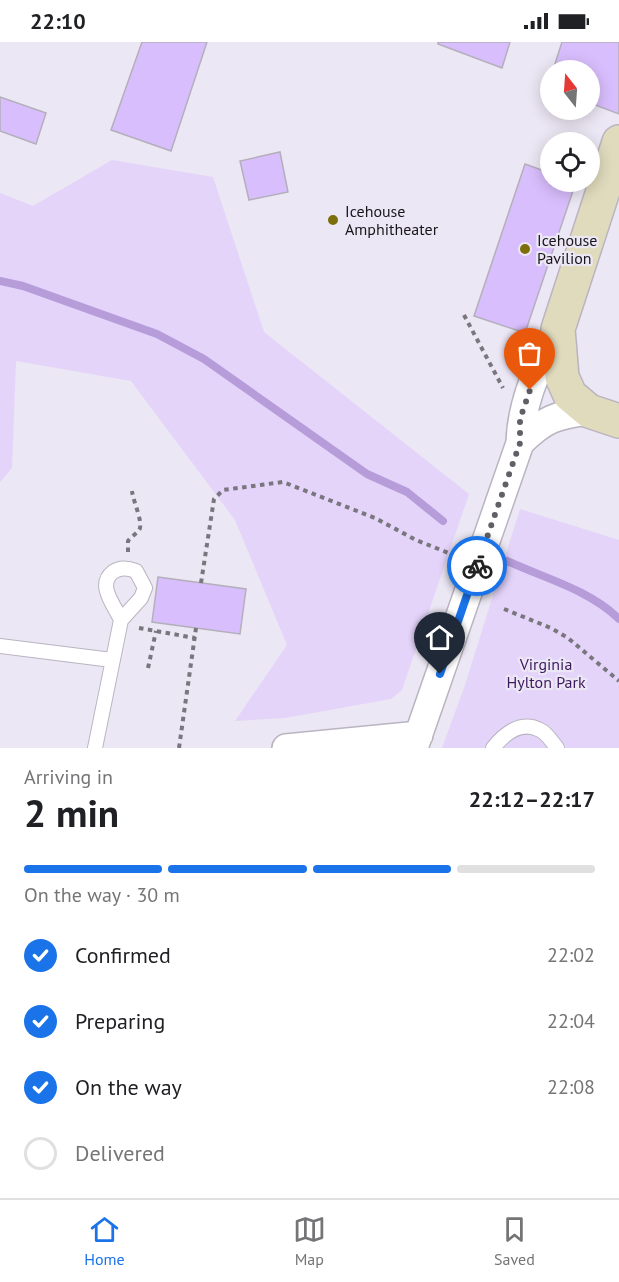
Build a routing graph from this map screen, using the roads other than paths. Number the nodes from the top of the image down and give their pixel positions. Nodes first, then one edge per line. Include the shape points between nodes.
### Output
1 (619, 142) edge
2 (558, 329) junction
3 (604, 416) edge
4 (520, 443) junction
5 (121, 620) dead end
6 (0, 646) edge
7 (112, 660) junction
8 (416, 742) edge
9 (95, 748) edge
10 (286, 748) edge
11 (493, 748) edge
12 (557, 748) edge

1 - 2 main road
2 - 3 main road via 565,386 570,395
2 - 4 street via 543,355 520,419
3 - 4 street via 550,418
4 - 8 street
5 - 7 lane
6 - 7 lane
7 - 9 lane
8 - 10 street
11 - 12 lane via 509,731 524,727 540,730

